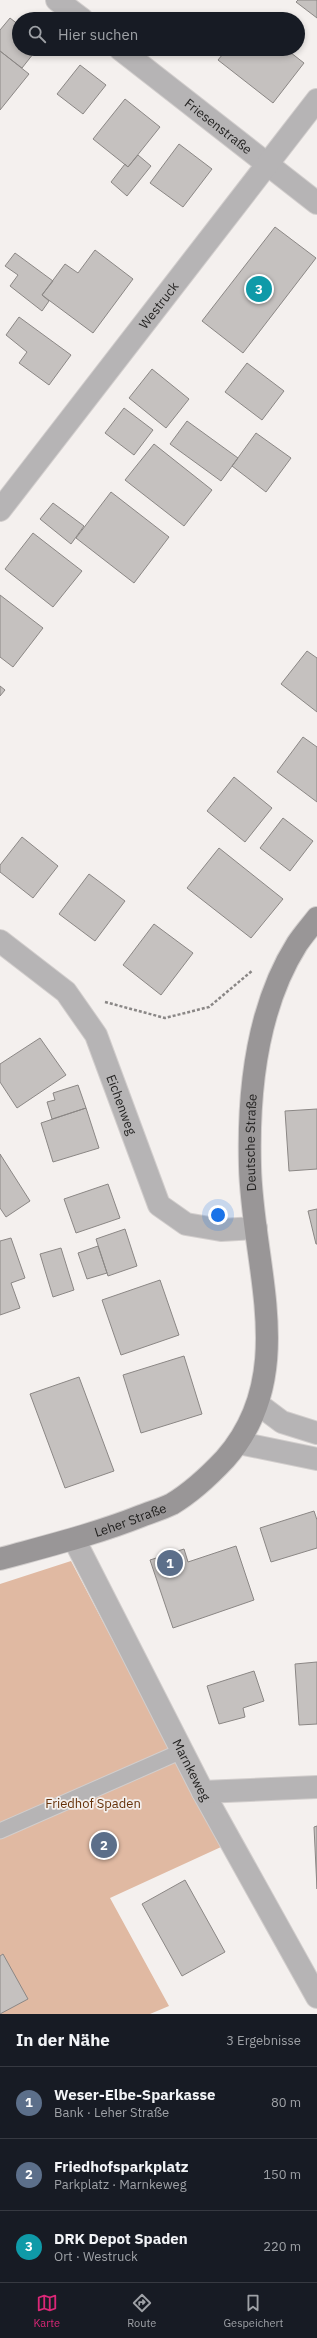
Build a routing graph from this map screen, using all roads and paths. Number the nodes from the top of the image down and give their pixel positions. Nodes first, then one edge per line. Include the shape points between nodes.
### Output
1 (57, 0) edge
2 (73, 12) edge
3 (129, 56) edge
4 (317, 100) edge
5 (269, 164) junction
6 (317, 203) edge
7 (0, 510) edge
8 (317, 918) edge
9 (0, 941) edge
10 (260, 966) dead end
11 (104, 1002) dead end
12 (256, 1228) junction
13 (258, 1404) junction
14 (317, 1433) edge
15 (238, 1443) junction
16 (317, 1459) edge
17 (74, 1538) junction
18 (0, 1559) edge
19 (182, 1751) junction
20 (317, 1787) edge
21 (203, 1792) junction
22 (0, 1831) edge
23 (317, 1996) edge

1 - 2 street
3 - 5 street, Friesenstraße
4 - 5 street, Westruck
5 - 6 street, Friesenstraße
5 - 7 street, Westruck
8 - 12 street, Deutsche Straße via 297,944 274,989 258,1045 250,1107 250,1168
9 - 12 street, Eichenweg via 66,992 96,1035 159,1205 186,1224 221,1230
10 - 11 path via 209,1007 165,1018
12 - 13 street, Deutsche Straße via 269,1332 266,1373
13 - 14 street via 282,1422
13 - 15 street, Leher Straße
15 - 16 street
15 - 17 street, Leher Straße via 206,1479 172,1504
17 - 18 street, Leher Straße
17 - 19 street, Marnkeweg
19 - 21 street, Marnkeweg
19 - 22 lane
20 - 21 street
21 - 23 street, Marnkeweg

